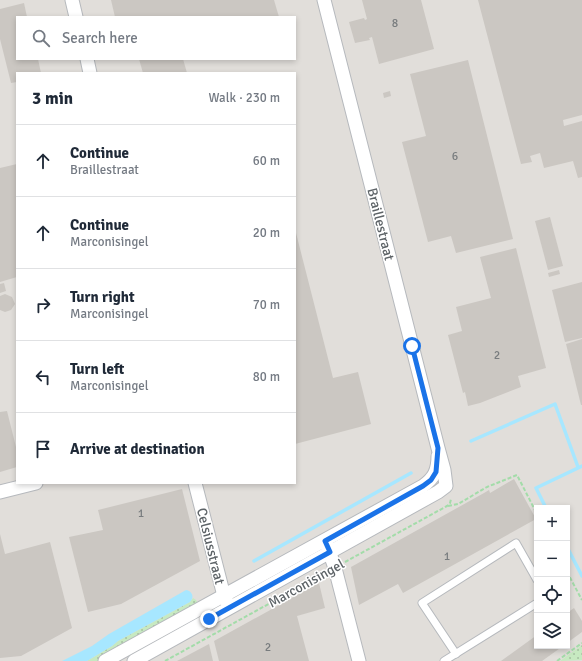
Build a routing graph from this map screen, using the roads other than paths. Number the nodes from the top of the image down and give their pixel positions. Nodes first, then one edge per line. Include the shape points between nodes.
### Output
1 (72, 0) edge
2 (324, 0) edge
3 (76, 16) edge
4 (87, 60) edge
5 (90, 72) edge
6 (438, 448) joint
7 (32, 484) edge
8 (195, 484) edge
9 (0, 492) edge
10 (327, 547) junction
11 (535, 577) edge
12 (227, 602) junction
13 (534, 605) edge
14 (456, 654) junction
15 (105, 661) edge
16 (134, 661) edge
17 (359, 661) edge
18 (444, 661) edge

1 - 3 street
2 - 6 street, Braillestraat
4 - 5 street
6 - 10 street, Marconisingel via 436,472 431,480
7 - 9 street
8 - 12 street, Celsiusstraat
10 - 12 street, Marconisingel
10 - 17 street via 335,568
11 - 14 lane via 516,543 422,603
12 - 15 street, Marconisingel
12 - 16 street, Marconisingel
13 - 14 lane
14 - 18 lane

